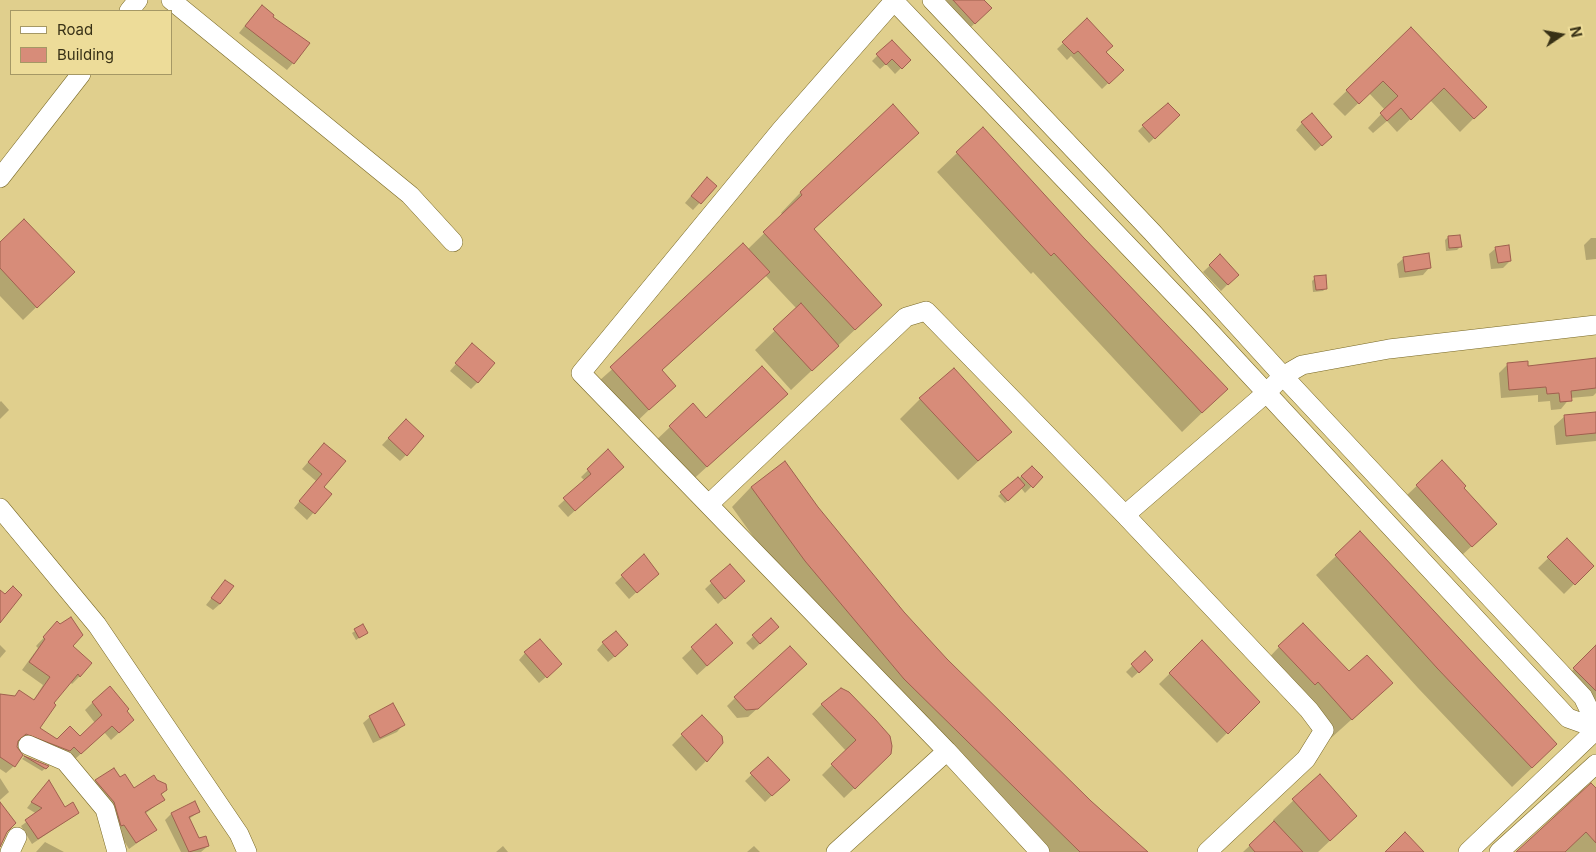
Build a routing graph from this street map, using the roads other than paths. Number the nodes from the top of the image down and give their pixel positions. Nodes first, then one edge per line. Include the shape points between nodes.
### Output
1 (138, 0) edge
2 (171, 0) edge
3 (894, 0) edge
4 (932, 0) edge
5 (130, 10) edge
6 (80, 75) edge
7 (0, 178) edge
8 (453, 242) dead end
9 (1596, 325) edge
10 (1283, 376) junction
11 (1266, 394) junction
12 (709, 504) junction
13 (0, 508) edge
14 (1125, 516) junction
15 (1596, 727) edge
16 (28, 745) dead end
17 (947, 751) junction
18 (1596, 764) edge
19 (117, 852) edge
20 (247, 852) edge
21 (836, 852) edge
22 (1040, 852) edge
23 (1207, 852) edge
24 (1468, 852) edge
25 (1499, 852) edge

1 - 5 street
2 - 8 street via 410,195
3 - 11 street
3 - 12 street via 781,130 581,373
4 - 10 street via 1152,232
6 - 7 street
9 - 10 street via 1342,357 1302,365
10 - 11 street
10 - 15 street via 1583,697
11 - 14 street
11 - 15 street via 1568,718
12 - 14 street via 906,316 926,312
12 - 17 street
13 - 20 street via 97,625 239,834
14 - 23 street via 1309,710 1324,730 1306,759
15 - 24 street
16 - 19 street via 65,761 105,809
17 - 21 street
17 - 22 street
18 - 25 street

